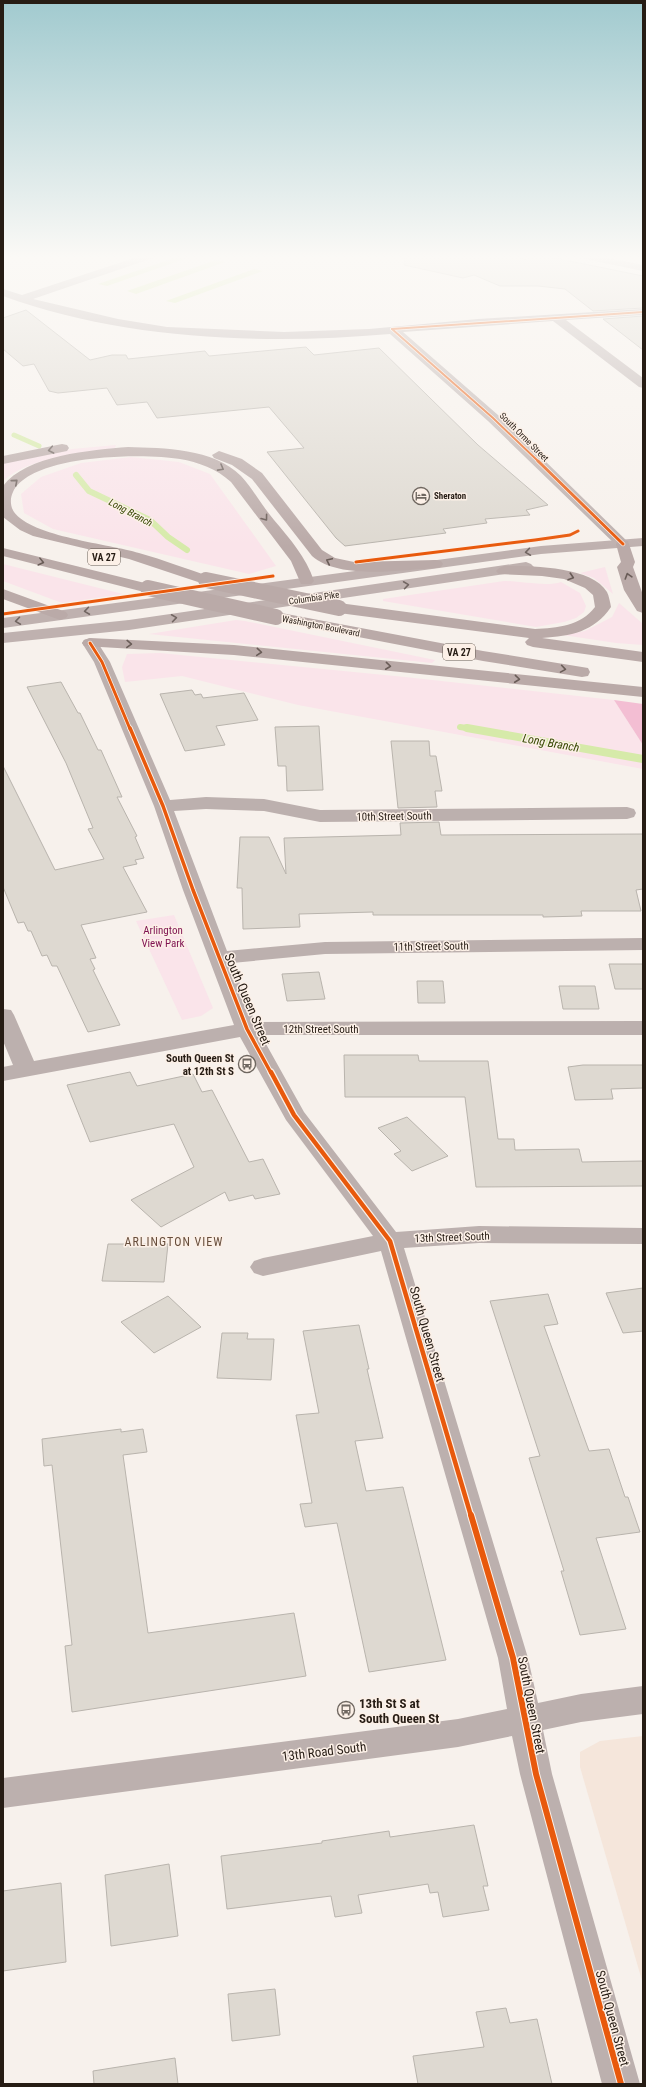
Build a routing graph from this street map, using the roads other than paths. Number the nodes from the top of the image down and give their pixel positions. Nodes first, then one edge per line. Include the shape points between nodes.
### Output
1 (419, 352) edge
2 (601, 352) edge
3 (643, 384) edge
4 (3, 460) edge
5 (3, 531) edge
6 (643, 542) edge
7 (623, 544) junction
8 (3, 552) edge
9 (436, 564) junction
10 (504, 571) junction
11 (206, 580) junction
12 (306, 581) junction
13 (3, 594) edge
14 (339, 608) junction
15 (643, 608) edge
16 (60, 615) junction
17 (3, 623) edge
18 (85, 636) junction
19 (3, 638) edge
20 (3, 644) edge
21 (643, 657) edge
22 (643, 681) edge
23 (643, 692) edge
24 (163, 806) junction
25 (627, 812) dead end
26 (643, 944) edge
27 (219, 958) junction
28 (3, 1015) edge
29 (643, 1028) edge
30 (247, 1029) junction
31 (26, 1069) junction
32 (3, 1074) edge
33 (643, 1236) edge
34 (390, 1241) junction
35 (263, 1267) dead end
36 (643, 1700) edge
37 (525, 1719) junction
38 (3, 1793) edge
39 (621, 2084) edge

1 - 7 street, South Orme Street via 493,418
2 - 3 street
9 -> 4 highway via 354,567 324,560 257,476 237,462 204,451 164,444 106,443
5 - 11 highway, Washington Boulevard / VA 27
6 - 7 main road, Columbia Pike
7 -> 9 main road, Columbia Pike via 541,550
7 - 10 main road, Columbia Pike via 551,564
15 -> 7 highway via 630,583 625,567 628,562
8 -> 22 highway, Washington Boulevard / VA 27, bridge via 276,617 483,656
9 - 12 main road, Columbia Pike
10 -> 14 highway via 557,573 583,581 600,593 603,607 593,620 576,628 535,634
18 -> 10 main road, Columbia Pike
11 -> 12 highway via 134,556 43,534 22,526 6,511 3,499 5,494 15,480 24,475 75,457 151,452 206,461 232,475 296,558
11 - 14 highway, Washington Boulevard / VA 27, bridge
12 -> 16 main road, Columbia Pike
13 - 16 highway
14 - 21 highway, Washington Boulevard / VA 27 via 464,632
16 -> 17 main road, Columbia Pike
16 - 18 main road, South Queen Street
18 - 19 main road, Columbia Pike
18 - 20 main road
18 -> 23 highway
18 - 24 street, South Queen Street via 102,662
24 - 25 street, 10th Street South via 206,803 264,805 320,816
24 - 27 street, South Queen Street
26 - 27 street, 11th Street South via 325,948
27 - 30 street, South Queen Street
28 - 31 street
29 - 30 street, 12th Street South
30 - 31 street, 12th Street South
30 - 34 street, South Queen Street via 294,1115
31 - 32 street, 12th Street South
33 - 34 street, 13th Street South via 455,1235
34 - 35 street, 13th Street South
34 - 37 street, South Queen Street via 513,1658
36 - 37 street, 13th Road South
37 - 38 street, 13th Road South via 458,1733
37 - 39 street, South Queen Street via 536,1774

